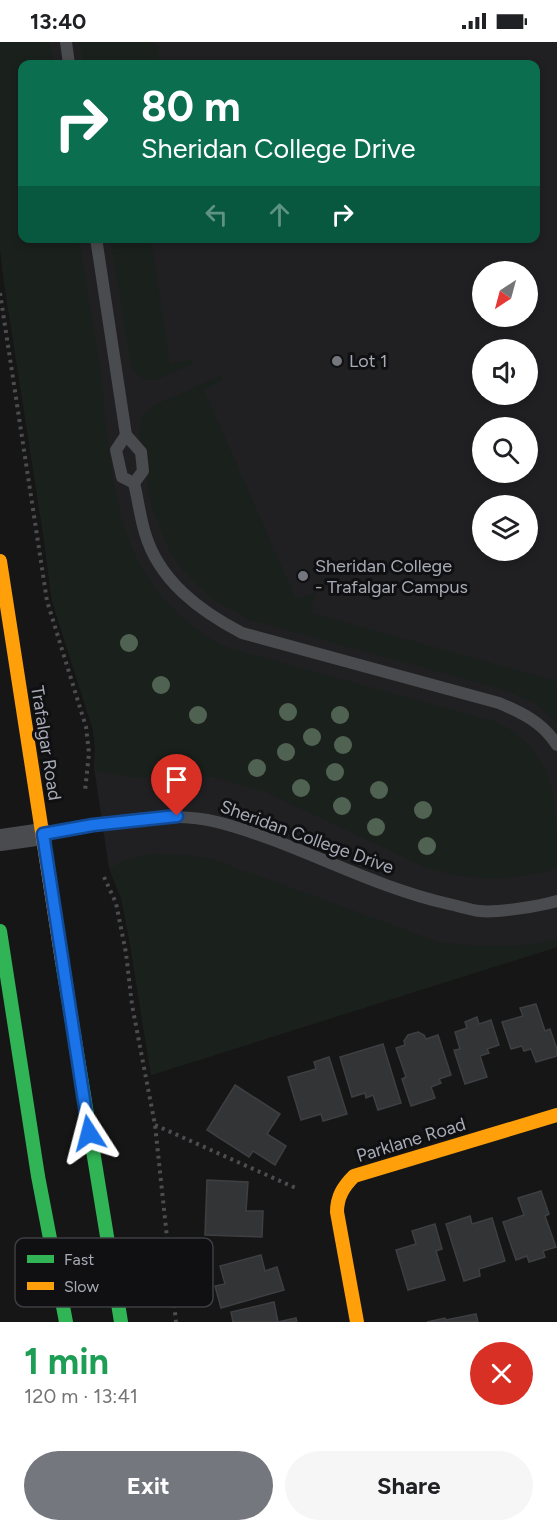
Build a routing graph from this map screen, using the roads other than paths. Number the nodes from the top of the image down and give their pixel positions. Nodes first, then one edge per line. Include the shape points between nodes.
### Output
1 (66, 42) edge
2 (68, 60) edge
3 (97, 243) edge
4 (126, 435) junction
5 (134, 483) junction
6 (0, 561) edge
7 (557, 745) edge
8 (43, 834) junction
9 (0, 840) edge
10 (557, 901) edge
11 (0, 931) edge
12 (557, 1115) edge
13 (50, 1238) edge
14 (107, 1238) edge
15 (63, 1307) edge
16 (118, 1307) edge
17 (66, 1322) edge
18 (121, 1322) edge
19 (357, 1322) edge

1 - 2 lane
3 - 4 lane
4 - 5 lane via 141,452 143,471
4 - 5 lane via 116,450 122,477
5 - 7 lane via 154,554 181,593 219,621 242,633 499,703 524,713 543,727
6 - 8 main road, Trafalgar Road
8 - 9 street
8 - 10 lane, Sheridan College Drive via 177,816 216,821 414,895 482,911
8 - 14 main road, Trafalgar Road
11 - 13 main road
12 - 19 main road, Parklane Road via 354,1176 344,1185 338,1193 336,1219
15 - 17 main road
16 - 18 main road, Trafalgar Road

